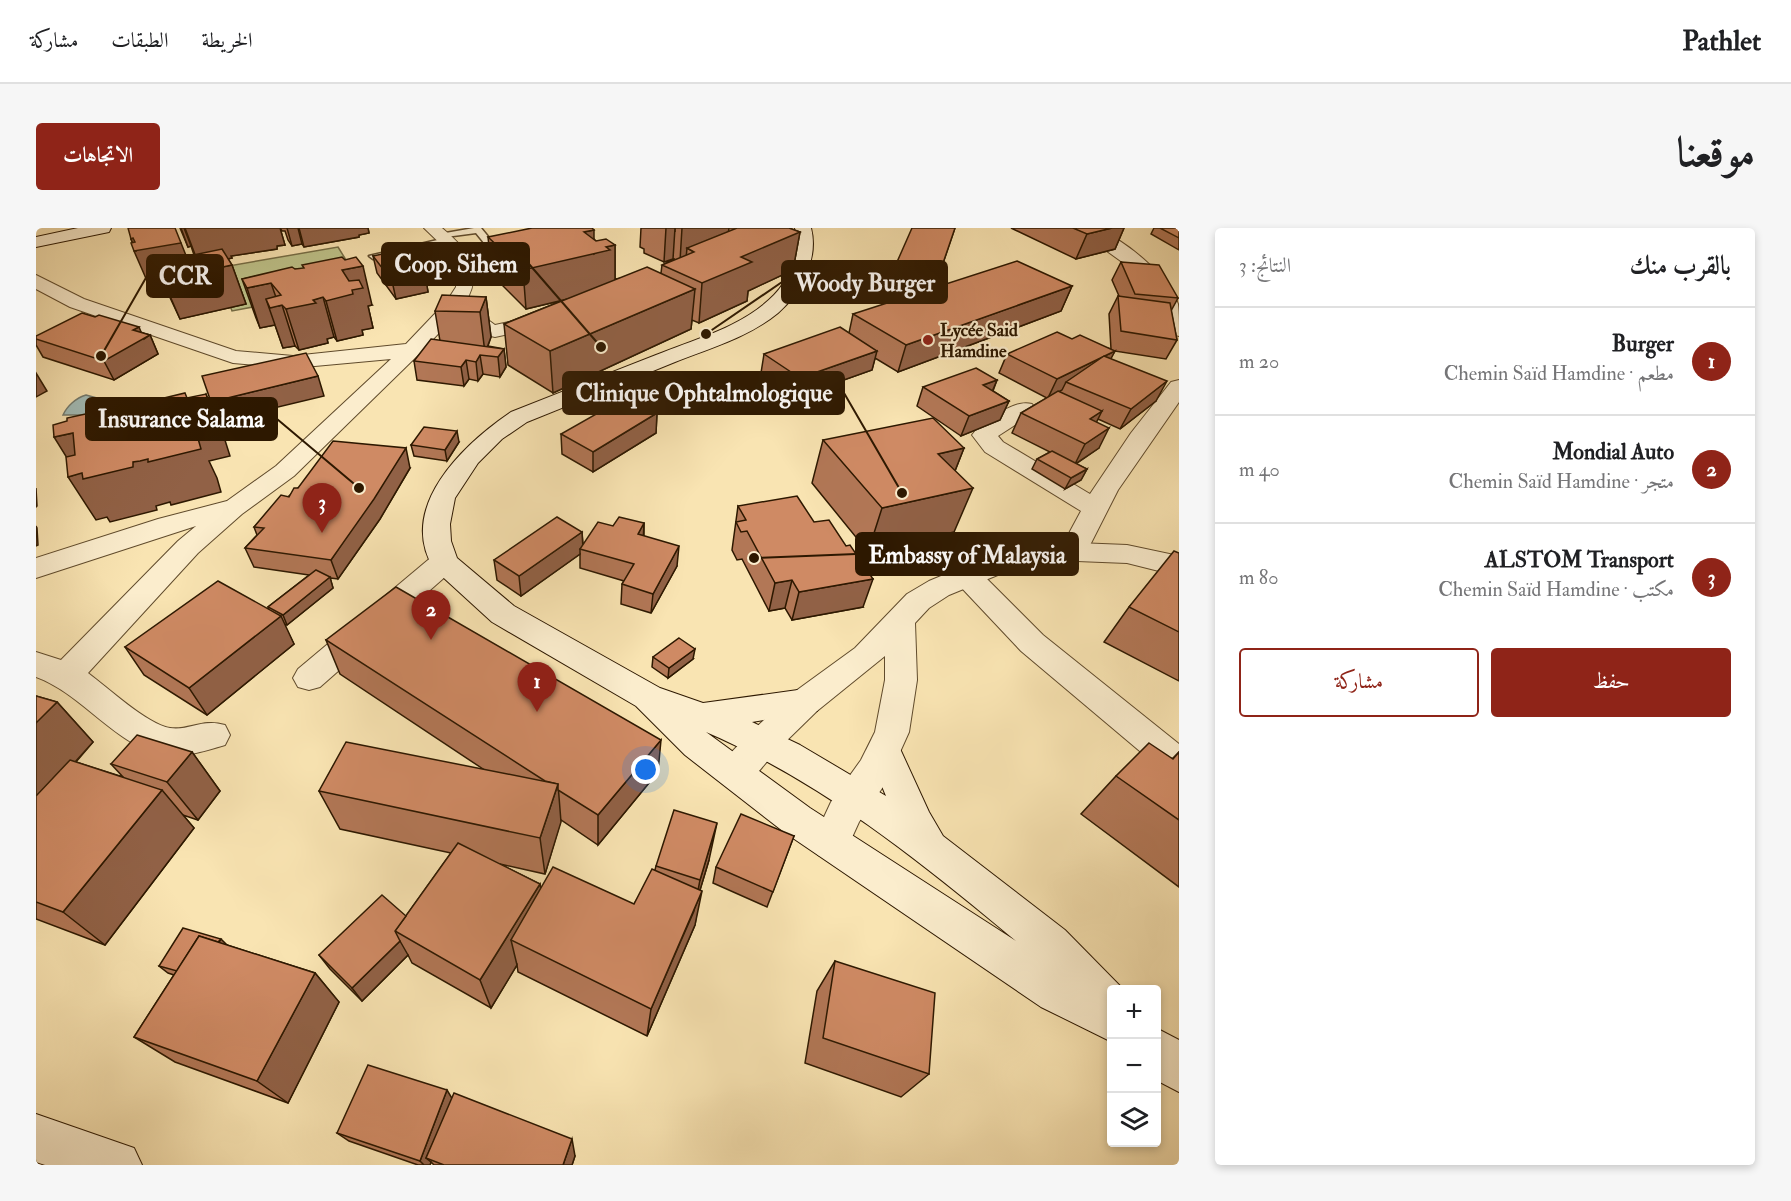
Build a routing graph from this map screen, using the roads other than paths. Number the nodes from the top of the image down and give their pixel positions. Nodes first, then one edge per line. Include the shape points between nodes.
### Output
1 (103, 228) edge
2 (803, 228) edge
3 (1083, 228) edge
4 (438, 235) edge
5 (36, 242) edge
6 (373, 256) edge
7 (501, 258) edge
8 (36, 281) edge
9 (455, 304) junction
10 (565, 316) edge
11 (1179, 330) edge
12 (412, 350) junction
13 (1179, 387) edge
14 (1024, 409) edge
15 (236, 507) junction
16 (1096, 509) junction
17 (1074, 550) junction
18 (444, 562) junction
19 (1179, 566) edge
20 (36, 567) edge
21 (967, 576) junction
22 (939, 588) junction
23 (900, 619) junction
24 (1032, 643) junction
25 (36, 664) edge
26 (67, 675) junction
27 (309, 678) dead end
28 (648, 697) junction
29 (805, 702) junction
30 (704, 715) junction
31 (213, 735) dead end
32 (764, 742) junction
33 (884, 750) junction
34 (1179, 764) edge
35 (736, 772) junction
36 (854, 796) junction
37 (831, 843) junction
38 (928, 846) junction
39 (1107, 1004) edge
40 (1107, 1018) edge
41 (1161, 1054) edge
42 (1179, 1068) edge
43 (36, 1138) edge
44 (117, 1165) edge

1 - 5 street
2 - 18 street via 805,249 795,283 764,314 742,327 519,417 494,434 469,458 442,498 436,524
3 - 11 street via 1111,244 1160,286
4 - 6 lane
4 - 7 lane via 478,230
4 - 9 street via 456,249 464,270 465,287
8 - 12 street via 77,303 233,357 293,362
9 - 10 street via 495,331
9 - 12 street
12 - 15 street via 285,471
13 - 16 street via 1140,438
14 - 16 street via 984,435 994,447
15 - 20 street
15 - 26 street via 188,547
16 - 17 street
17 - 19 street via 1127,554
17 - 21 street via 1006,562
18 - 27 street
18 - 28 street via 503,614
21 - 22 street
21 - 24 street
22 - 23 street
22 - 24 street
23 - 29 street via 866,656
23 - 33 street via 899,696
24 - 34 street
25 - 26 street
26 - 31 street via 135,728 168,743
28 - 30 street
28 - 35 street via 698,745
29 - 30 street
29 - 32 street
30 - 32 street
32 - 35 street
32 - 36 street
33 - 36 street
33 - 38 street
35 - 37 street
36 - 37 street
36 - 38 street
37 - 40 street via 1056,992
38 - 39 street via 1059,951
41 - 42 street
43 - 44 street

